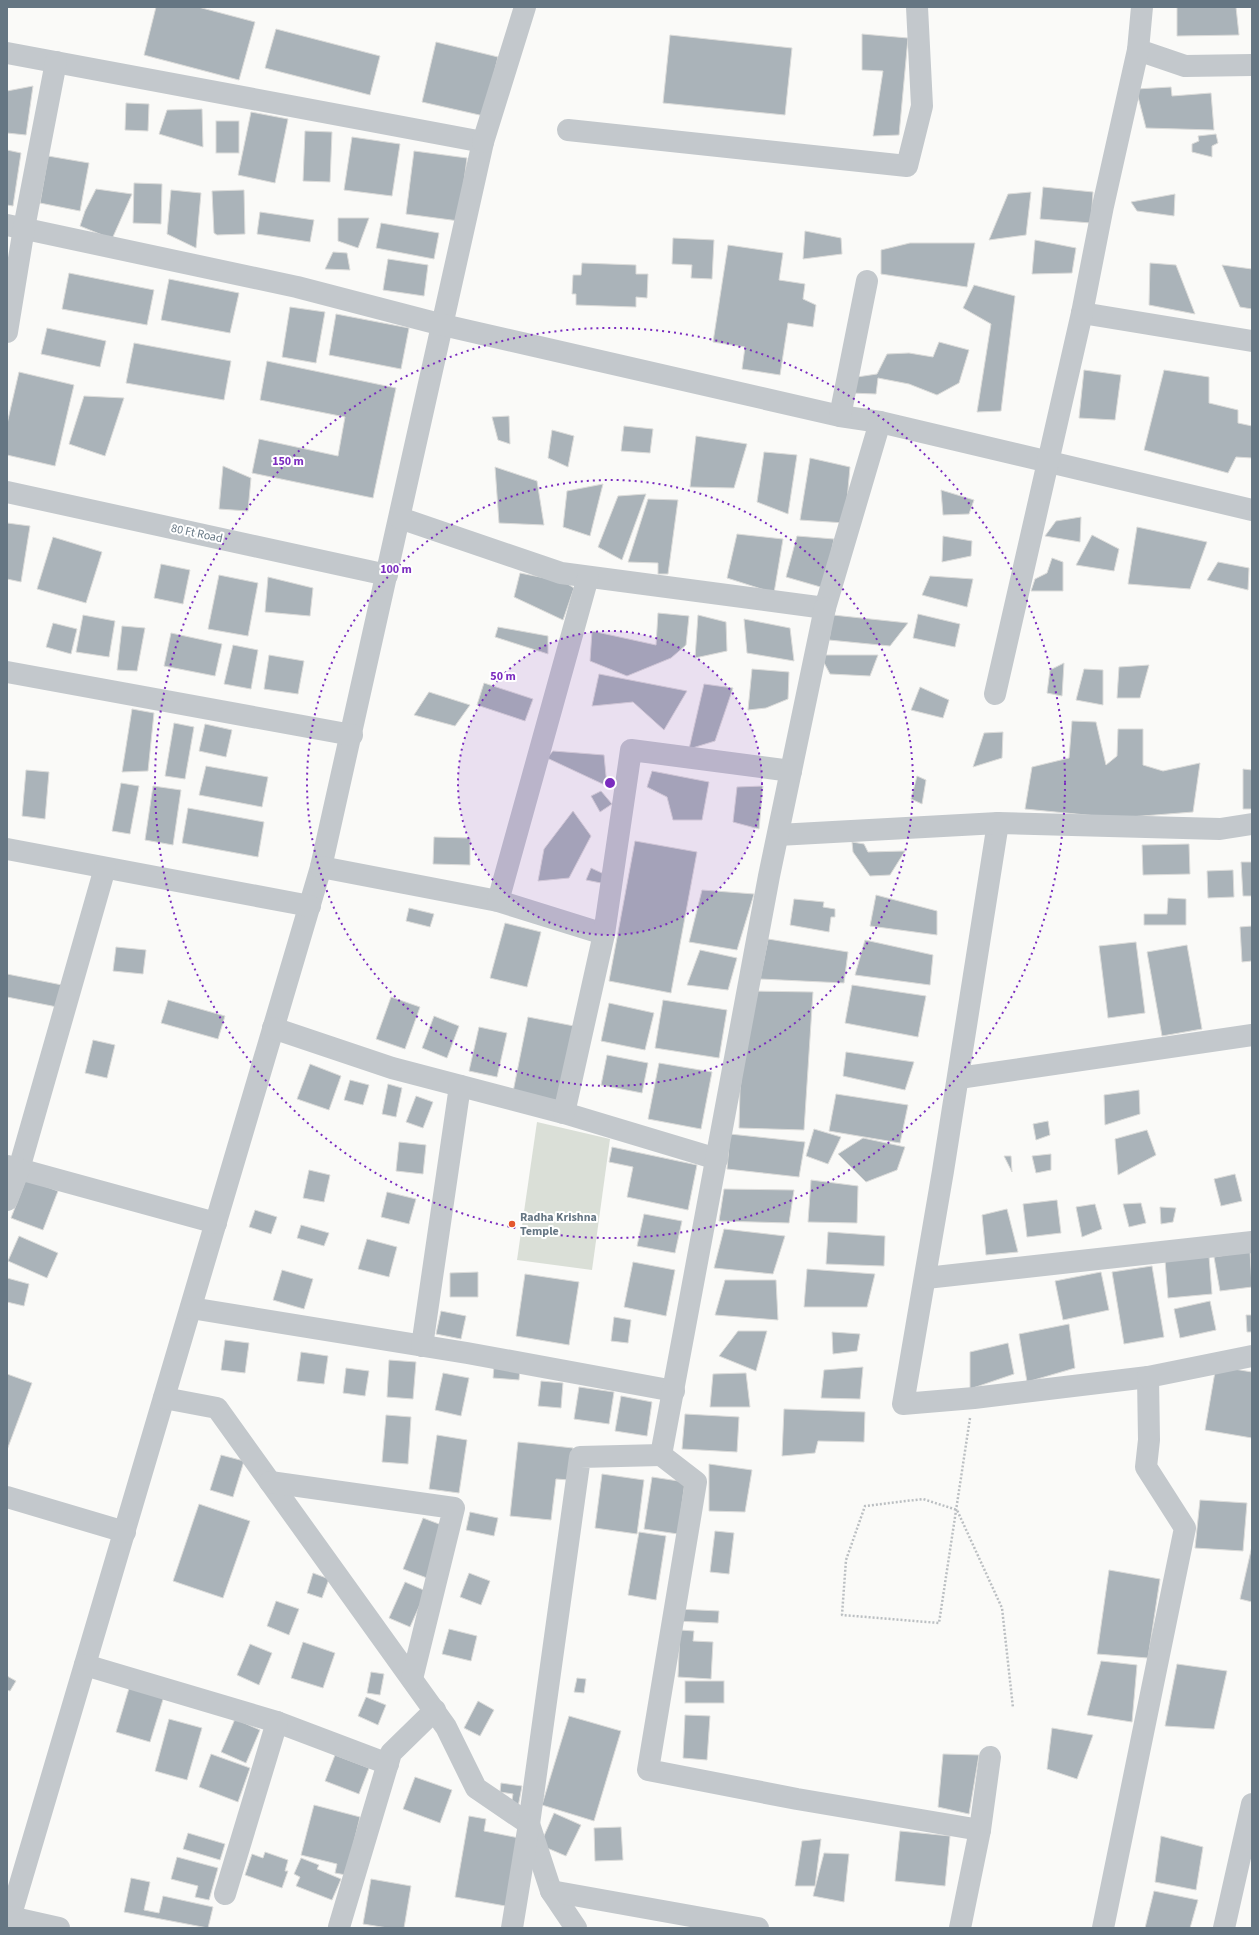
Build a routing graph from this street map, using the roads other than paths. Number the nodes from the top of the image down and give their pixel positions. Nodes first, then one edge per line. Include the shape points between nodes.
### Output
1 (525, 7) edge
2 (917, 7) edge
3 (1142, 7) edge
4 (1138, 50) junction
5 (7, 53) edge
6 (56, 62) junction
7 (1252, 65) edge
8 (568, 130) dead end
9 (484, 142) junction
10 (16, 227) edge
11 (867, 281) dead end
12 (1082, 313) junction
13 (443, 325) junction
14 (7, 332) edge
15 (1252, 341) edge
16 (840, 416) junction
17 (880, 422) junction
18 (1047, 462) junction
19 (7, 492) edge
20 (1252, 510) edge
21 (400, 518) junction
22 (387, 575) junction
23 (588, 577) junction
24 (825, 608) junction
25 (7, 672) edge
26 (995, 694) dead end
27 (352, 735) junction
28 (791, 771) junction
29 (998, 823) junction
30 (1252, 824) edge
31 (778, 835) junction
32 (7, 849) edge
33 (321, 867) junction
34 (105, 868) junction
35 (498, 901) junction
36 (310, 906) junction
37 (604, 934) junction
38 (273, 1028) junction
39 (1252, 1035) edge
40 (959, 1078) junction
41 (460, 1086) junction
42 (564, 1113) junction
43 (717, 1159) junction
44 (13, 1167) edge
45 (7, 1200) edge
46 (216, 1223) junction
47 (1252, 1242) edge
48 (926, 1278) junction
49 (191, 1308) junction
50 (422, 1346) junction
51 (1252, 1356) edge
52 (1148, 1377) junction
53 (674, 1391) junction
54 (164, 1398) junction
55 (662, 1455) junction
56 (270, 1482) junction
57 (7, 1497) edge
58 (125, 1532) junction
59 (85, 1665) junction
60 (412, 1679) junction
61 (435, 1710) junction
62 (277, 1722) junction
63 (990, 1757) dead end
64 (388, 1764) junction
65 (1252, 1804) edge
66 (529, 1824) junction
67 (980, 1830) junction
68 (550, 1891) junction
69 (225, 1894) dead end
70 (9, 1922) edge
71 (339, 1927) dead end
72 (59, 1928) edge
73 (512, 1928) edge
74 (576, 1928) edge
75 (758, 1928) edge
76 (960, 1928) edge
77 (1103, 1928) edge
78 (1224, 1928) edge

1 - 9 street
2 - 8 street via 922,106 907,166
3 - 4 street
4 - 7 street via 1185,66
4 - 12 street
5 - 6 street
6 - 9 street
6 - 10 street
9 - 13 street
10 - 13 street via 297,287
10 - 14 street
11 - 16 street
12 - 15 street
12 - 18 street
13 - 16 street
13 - 21 street
16 - 17 street
17 - 18 street
17 - 24 street
18 - 20 street
18 - 26 street
19 - 22 street, 80 Ft Road
21 - 22 street
21 - 23 street via 561,573
22 - 27 street
23 - 24 street
23 - 35 street
24 - 28 street
25 - 27 street
27 - 33 street
28 - 31 street
28 - 37 street via 631,750
29 - 30 street via 1220,829
29 - 31 street
29 - 40 street
31 - 43 street
32 - 34 street
33 - 35 street
33 - 36 street
34 - 36 street
34 - 44 street
35 - 37 street
36 - 38 street
37 - 42 street
38 - 41 street via 392,1068
38 - 46 street
39 - 40 street
40 - 48 street
41 - 42 street
41 - 50 street
42 - 43 street
43 - 53 street
44 - 45 street
44 - 46 street
46 - 49 street
47 - 48 street
48 - 52 street via 903,1404
49 - 50 street
49 - 54 street
50 - 53 street
51 - 52 street
52 - 77 street via 1149,1440 1146,1467 1185,1528
53 - 55 street
54 - 56 street via 217,1408
54 - 58 street
55 - 66 street via 580,1457
55 - 67 street via 696,1482 648,1770
56 - 60 street
56 - 60 street via 454,1508
57 - 58 street
58 - 59 street
59 - 62 street
59 - 70 street
60 - 61 street
61 - 64 street via 391,1753
61 - 66 street via 476,1788
62 - 64 street
62 - 69 street
63 - 67 street
64 - 71 street
65 - 78 street
66 - 68 street
66 - 73 street
67 - 76 street
68 - 74 street
68 - 75 street
70 - 72 street

